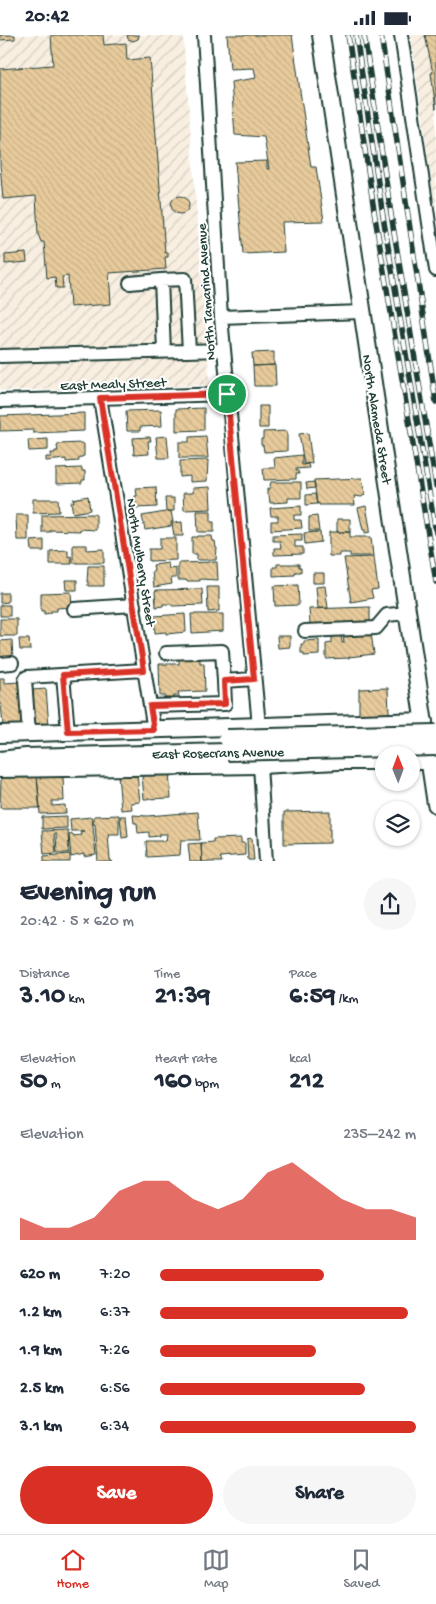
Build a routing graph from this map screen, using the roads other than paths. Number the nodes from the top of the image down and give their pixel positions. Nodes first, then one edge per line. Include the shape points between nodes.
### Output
1 (204, 35) edge
2 (321, 35) edge
3 (401, 35) edge
4 (436, 270) edge
5 (161, 280) junction
6 (130, 283) dead end
7 (362, 312) junction
8 (221, 317) junction
9 (223, 350) junction
10 (164, 351) junction
11 (189, 351) junction
12 (0, 355) edge
13 (227, 394) junction
14 (100, 398) junction
15 (0, 401) edge
16 (134, 605) junction
17 (74, 609) dead end
18 (407, 613) junction
19 (304, 631) dead end
20 (166, 653) dead end
21 (144, 670) junction
22 (63, 675) junction
23 (254, 679) junction
24 (224, 681) junction
25 (150, 706) junction
26 (424, 721) junction
27 (259, 726) junction
28 (154, 730) junction
29 (68, 732) junction
30 (29, 733) junction
31 (436, 733) edge
32 (0, 734) edge
33 (0, 743) edge
34 (227, 745) junction
35 (433, 754) edge
36 (420, 758) edge
37 (0, 760) edge
38 (375, 761) edge
39 (260, 765) junction
40 (0, 769) edge
41 (436, 804) edge
42 (266, 861) edge

1 - 8 street, North Tamarind Avenue
2 - 7 main road, North Alameda Street
3 - 4 street
5 - 6 street
5 - 10 street
5 - 11 street via 185,279
7 - 8 street
7 - 18 main road, North Alameda Street
8 - 9 street, North Tamarind Avenue
9 - 11 street
9 - 13 street, North Tamarind Avenue
10 - 11 street
10 - 12 street
13 - 14 street, East Mealy Street
13 - 23 street, North Tamarind Avenue
14 - 15 street, East Mealy Street
14 - 16 street, North Mulberry Street
16 - 17 street
16 - 21 street, North Mulberry Street
18 - 19 street via 387,615 376,628
18 - 26 main road, North Alameda Street
20 - 24 street via 222,651
21 - 22 street
21 - 25 street, North Mulberry Street
22 - 29 street
22 - 30 street via 26,678
23 - 24 street
23 - 27 street, North Tamarind Avenue
24 - 25 street via 225,704
25 - 28 street, North Mulberry Street
26 - 27 main road
26 - 35 main road, North Alameda Street
27 - 28 main road
28 - 29 main road
29 - 30 main road
30 - 32 main road
31 - 34 main road, East Rosecrans Avenue, bridge
33 - 34 main road, East Rosecrans Avenue
34 - 35 main road, East Rosecrans Avenue, bridge
34 - 37 main road, East Rosecrans Avenue
35 - 36 main road
35 - 41 main road, North Alameda Street
38 - 39 main road
39 - 40 main road
39 - 42 street

